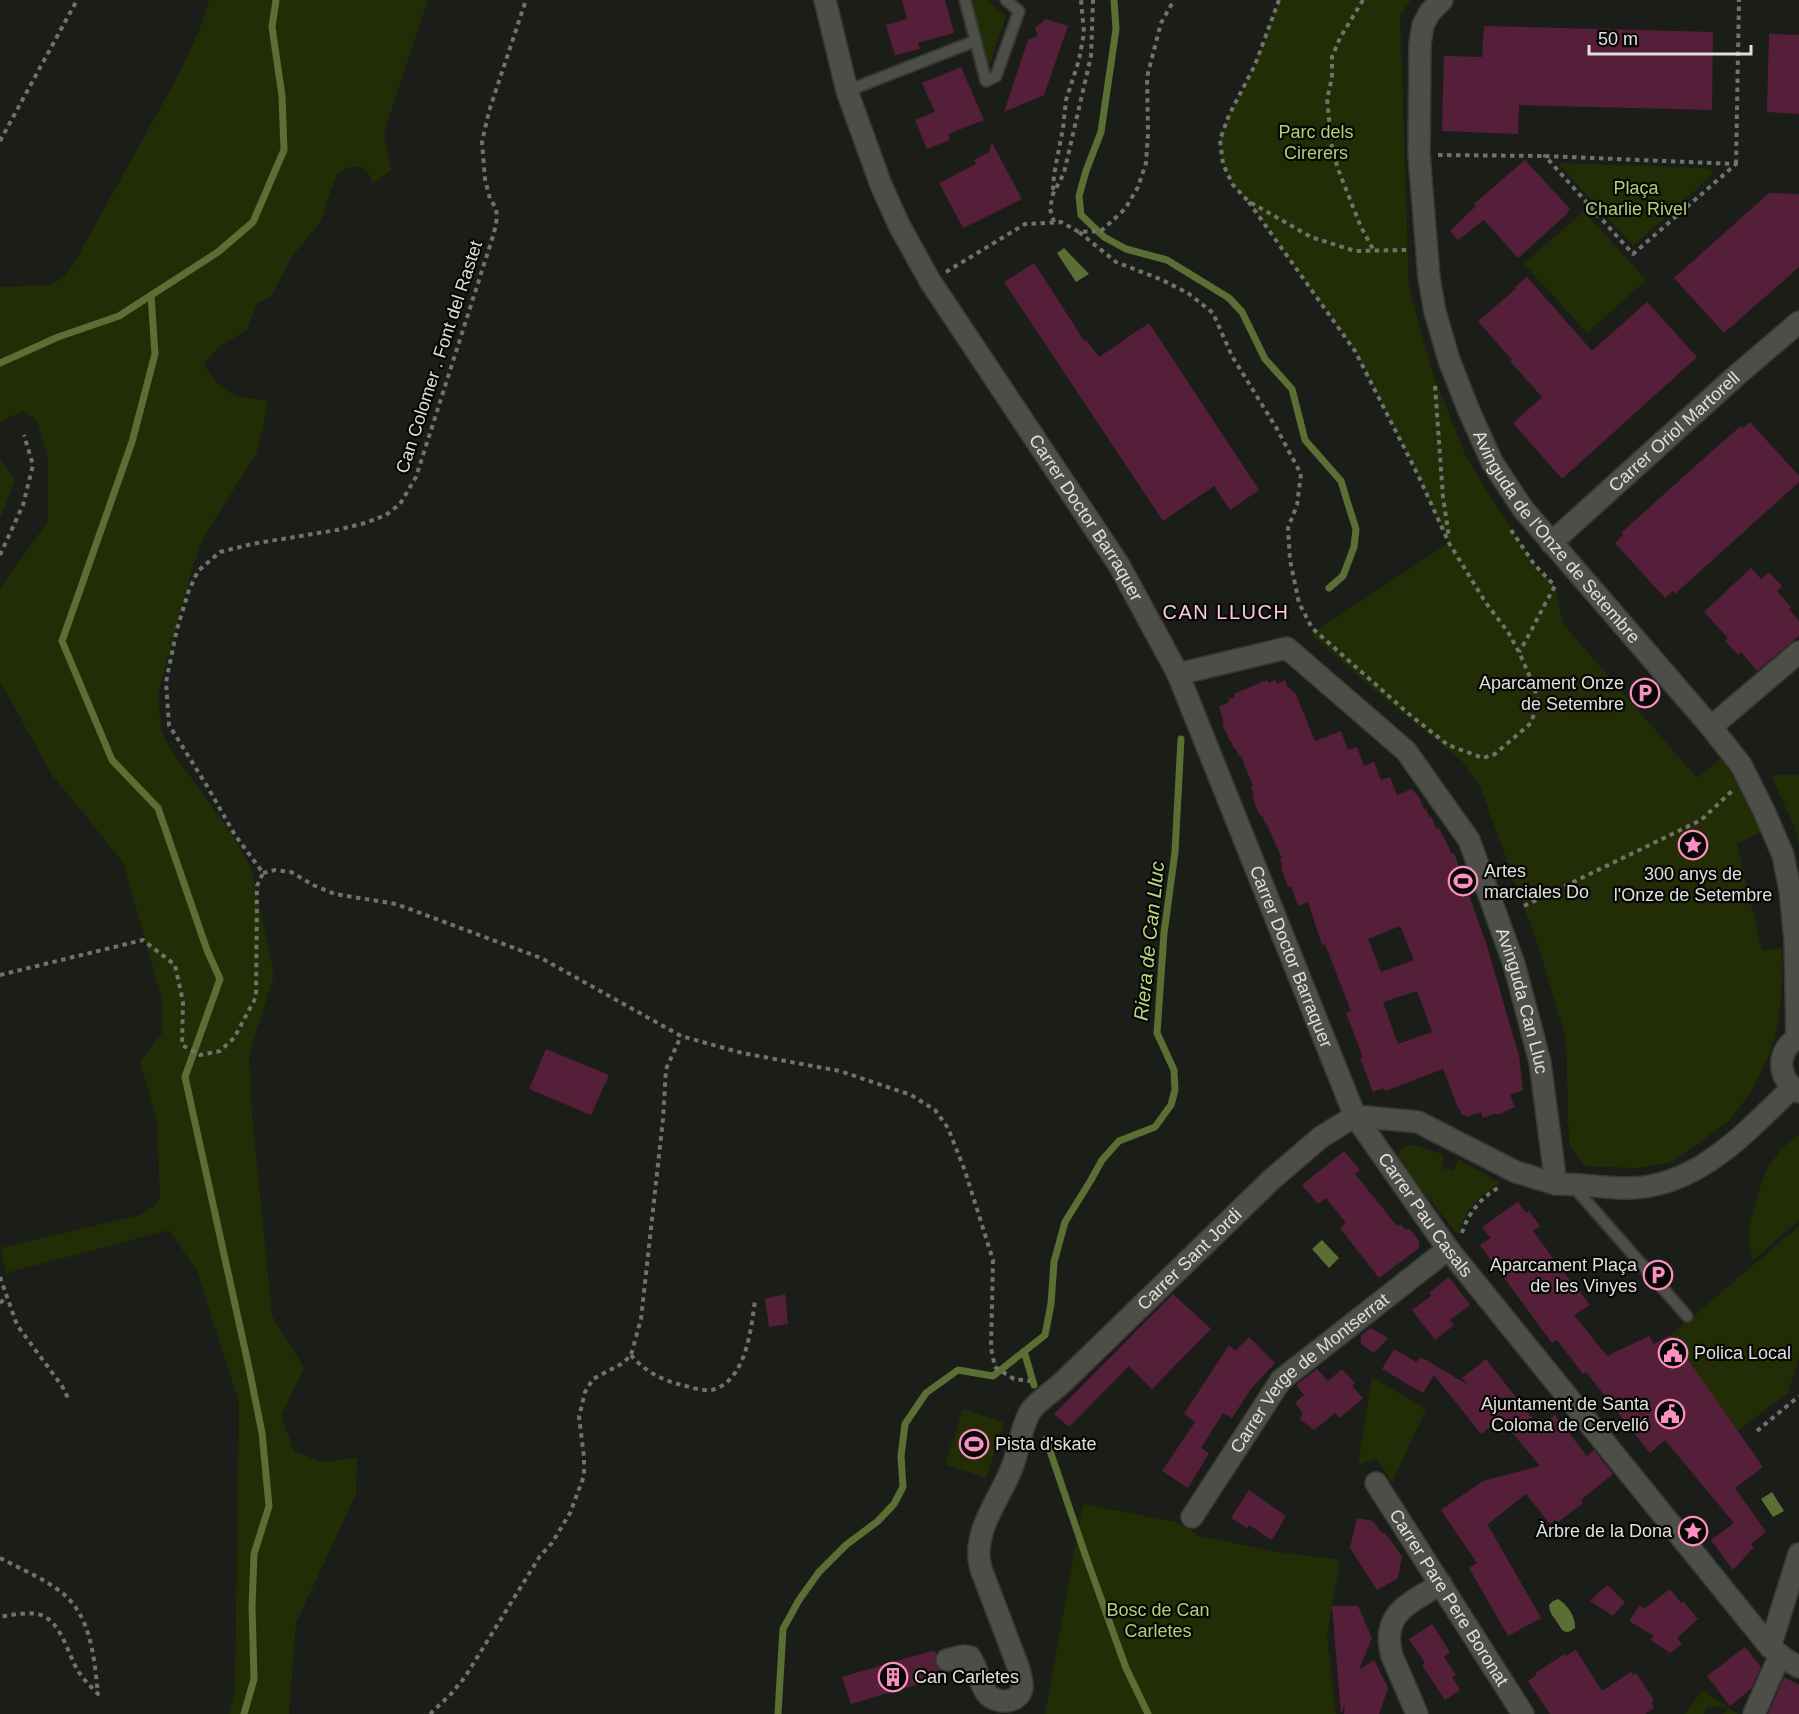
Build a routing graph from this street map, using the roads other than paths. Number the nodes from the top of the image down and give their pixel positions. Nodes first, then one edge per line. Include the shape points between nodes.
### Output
1 (825, 0) edge
2 (965, 0) edge
3 (1006, 0) edge
4 (1441, 1) edge
5 (975, 41) junction
6 (847, 91) junction
7 (1799, 322) edge
8 (1551, 543) junction
9 (1799, 652) edge
10 (1178, 674) junction
11 (1711, 727) junction
12 (1798, 1037) edge
13 (1796, 1090) edge
14 (1355, 1116) junction
15 (1563, 1184) junction
16 (1454, 1246) junction
17 (1687, 1316) dead end
18 (1376, 1482) dead end
19 (1192, 1517) dead end
20 (1799, 1554) edge
21 (1441, 1584) junction
22 (1783, 1657) edge
23 (947, 1660) dead end
24 (1417, 1714) edge
25 (1523, 1714) edge
26 (1754, 1714) edge

1 - 6 street, Carrer Doctor Barraquer
2 - 5 lane
3 - 5 lane via 1018,11 996,76 986,81
4 - 8 street, Avinguda de l'Onze de Setembre via 1430,12 1420,44 1419,154 1429,278 1449,360 1492,462
5 - 6 lane
6 - 10 street, Carrer Doctor Barraquer via 881,185 930,281 1119,565
7 - 8 street, Carrer Oriol Martorell
8 - 11 street, Avinguda de l'Onze de Setembre
9 - 11 street
10 - 14 street, Carrer Doctor Barraquer
10 - 15 street, Avinguda Can Lluc via 1287,648 1406,751 1469,840 1514,964 1540,1062
11 - 12 street, Avinguda de l'Onze de Setembre via 1741,765 1783,855 1796,940
12 - 13 street via 1784,1051 1781,1061 1785,1080
13 - 15 street via 1731,1147 1698,1169 1665,1183 1631,1188
14 - 15 street via 1418,1122 1516,1172
14 - 16 street, Carrer Pau Casals
14 - 23 street, Carrer Sant Jordi via 1321,1137 1271,1179 1030,1411 1011,1470 978,1548 981,1569 1018,1669 1020,1693 1009,1701 994,1699 984,1689 970,1657
15 - 17 lane
16 - 19 street, Carrer Verge de Montserrat via 1281,1380
16 - 22 street, Carrer Pau Casals
18 - 21 street, Carrer Pare Pere Boronat
20 - 22 street
21 - 24 street via 1400,1609 1390,1629 1389,1648
21 - 25 street, Carrer Pare Pere Boronat
22 - 26 street

